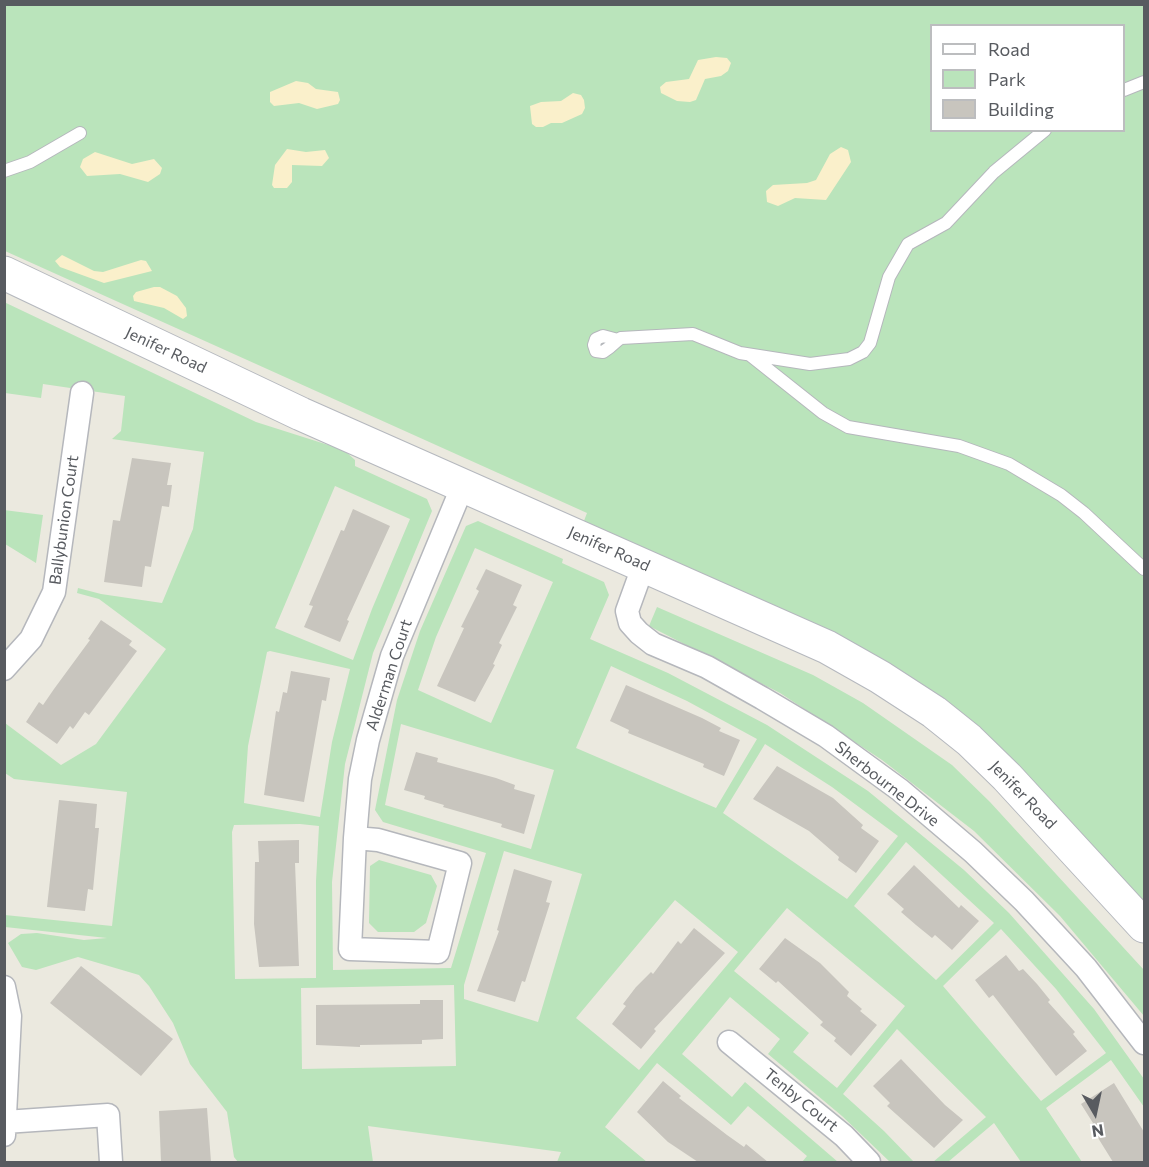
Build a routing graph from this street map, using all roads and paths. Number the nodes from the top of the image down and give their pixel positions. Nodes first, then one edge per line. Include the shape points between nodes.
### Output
1 (1144, 82) edge
2 (1125, 90) edge
3 (1043, 132) edge
4 (80, 133) dead end
5 (4, 171) edge
6 (4, 273) edge
7 (618, 340) dead end
8 (749, 354) junction
9 (82, 393) dead end
10 (463, 485) junction
11 (644, 564) junction
12 (1144, 569) edge
13 (4, 669) edge
14 (354, 838) junction
15 (1144, 926) edge
16 (4, 987) edge
17 (729, 1042) dead end
18 (1144, 1043) edge
19 (5, 1122) edge
20 (4, 1135) edge
21 (111, 1162) edge
22 (869, 1162) edge

1 - 2 lane
3 - 8 lane via 994,172 946,223 908,244 889,277 870,343 863,352 849,359 810,364
4 - 5 lane via 30,162
6 - 10 street, Jenifer Road via 301,414
7 - 8 lane via 637,335 693,334
8 - 12 lane via 823,413 848,427 959,446 1008,464 1061,495
9 - 13 street, Ballybunion Court via 54,592 31,639
10 - 11 street, Jenifer Road
10 - 14 street, Alderman Court via 389,665 364,759
11 - 15 street, Jenifer Road via 827,647 934,712 1007,777
11 - 18 street, Sherbourne Drive via 627,611 639,633 653,644 707,667 826,736 900,790 1024,901 1086,968
14 - 14 street, Alderman Court via 378,840 460,863 438,952 350,949
16 - 19 street via 10,1016
17 - 22 street, Tenby Court via 844,1136
19 - 20 street
19 - 21 street via 108,1115

